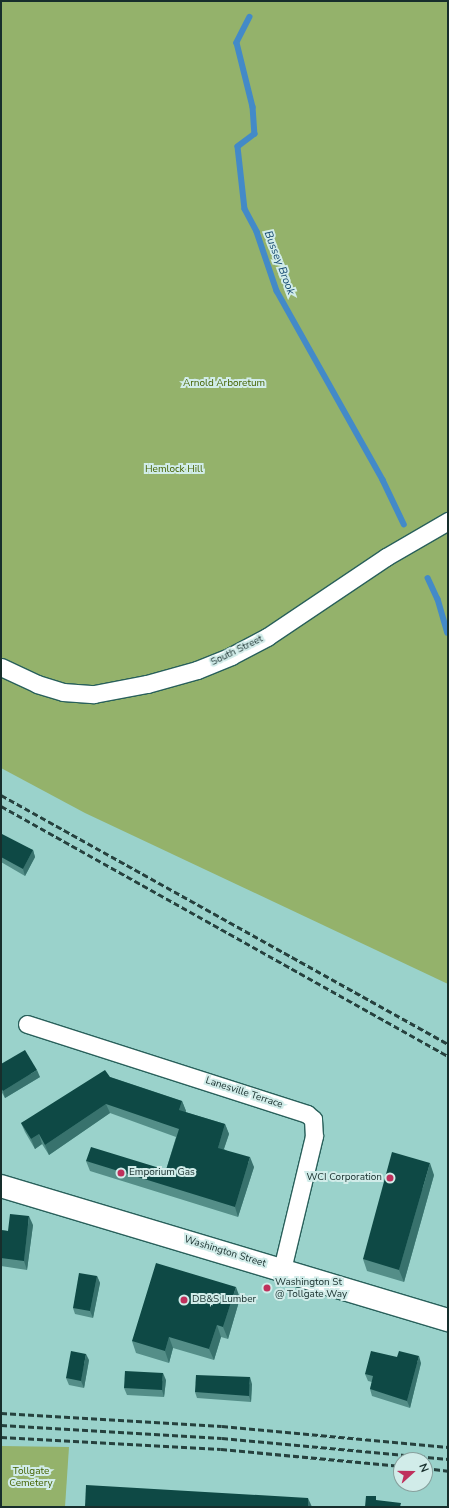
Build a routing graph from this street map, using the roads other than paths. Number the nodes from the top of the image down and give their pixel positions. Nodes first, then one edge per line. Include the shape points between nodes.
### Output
1 (448, 521) edge
2 (1, 667) edge
3 (27, 1024) dead end
4 (4, 1189) edge
5 (282, 1269) junction
6 (448, 1320) edge

1 - 2 street, South Street via 386,557 267,637 231,656 196,670 147,684 94,694 63,692 37,684
3 - 5 street, Lanesville Terrace via 307,1114 313,1119 314,1136
4 - 5 main road, Washington Street
5 - 6 main road, Washington Street

